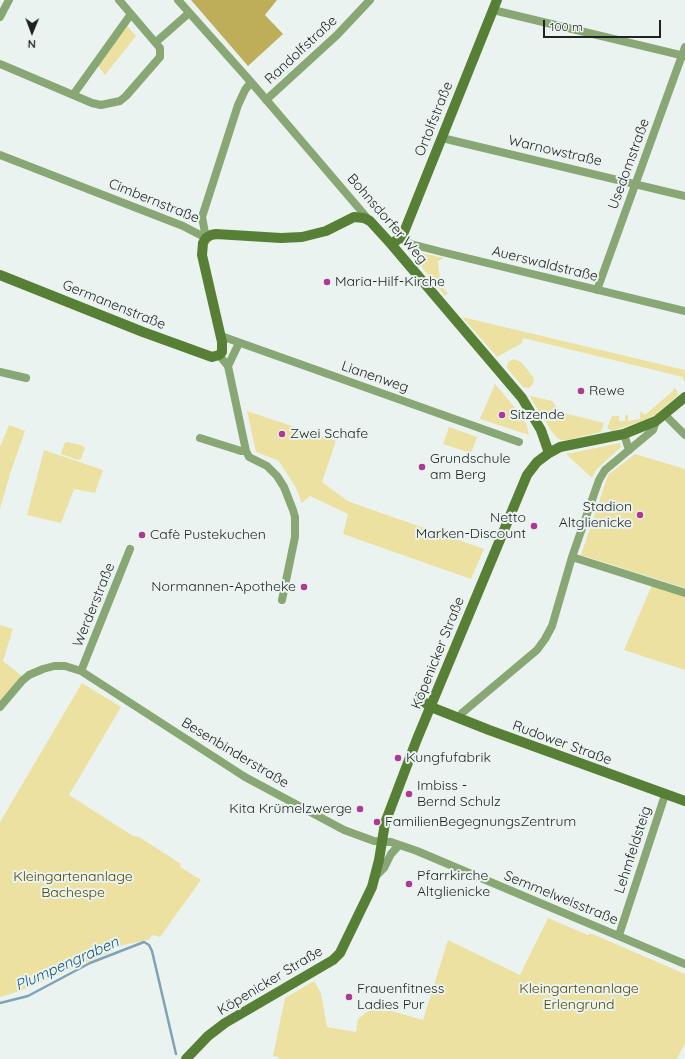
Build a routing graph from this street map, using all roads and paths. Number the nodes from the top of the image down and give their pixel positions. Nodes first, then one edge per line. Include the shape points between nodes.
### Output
1 (9, 0) edge
2 (119, 0) edge
3 (178, 0) edge
4 (370, 0) edge
5 (497, 0) edge
6 (493, 10) junction
7 (189, 13) junction
8 (131, 14) junction
9 (0, 17) edge
10 (156, 42) junction
11 (685, 47) edge
12 (684, 56) edge
13 (0, 64) edge
14 (251, 82) junction
15 (73, 95) junction
16 (266, 100) junction
17 (442, 138) junction
18 (0, 155) edge
19 (636, 184) junction
20 (685, 196) edge
21 (370, 221) junction
22 (206, 238) junction
23 (400, 238) junction
24 (391, 244) junction
25 (0, 275) edge
26 (597, 290) junction
27 (685, 311) edge
28 (221, 336) junction
29 (238, 343) junction
30 (219, 355) junction
31 (228, 366) junction
32 (0, 372) edge
33 (26, 378) dead end
34 (685, 397) edge
35 (665, 415) junction
36 (656, 421) junction
37 (624, 434) junction
38 (685, 435) edge
39 (200, 438) dead end
40 (519, 442) dead end
41 (629, 450) junction
42 (246, 451) junction
43 (549, 453) junction
44 (130, 549) dead end
45 (572, 558) junction
46 (685, 593) edge
47 (282, 600) dead end
48 (81, 671) junction
49 (422, 700) dead end
50 (0, 707) edge
51 (431, 707) junction
52 (459, 719) junction
53 (665, 795) junction
54 (685, 802) edge
55 (382, 841) junction
56 (399, 845) junction
57 (376, 876) junction
58 (619, 935) junction
59 (685, 964) edge
60 (186, 1059) edge

1 - 9 street
2 - 8 street
3 - 7 street, Bohnsdorfer Weg
4 - 16 street, Randolfstraße via 337,35
5 - 6 street, Ortolfstraße
6 - 12 street
6 - 17 street, Ortolfstraße
7 - 10 street
7 - 14 street, Bohnsdorfer Weg
8 - 10 street
8 - 15 street
10 - 15 street via 160,48 160,57 120,101 101,105
11 - 12 street, Usedomstraße
12 - 19 street, Usedomstraße
13 - 15 street
14 - 16 street, Bohnsdorfer Weg
14 - 22 street via 238,105 202,216
16 - 21 street, Bohnsdorfer Weg
17 - 19 street, Warnowstraße
17 - 23 street, Ortolfstraße
18 - 22 street, Cimbernstraße via 183,226
19 - 20 street, Warnowstraße
19 - 26 street, Usedomstraße
21 - 22 street, Cimbernstraße via 354,217 326,231 302,237 216,234
21 - 24 street, Bohnsdorfer Weg
22 - 28 street via 202,255
23 - 24 street
23 - 26 street, Auerswaldstraße via 411,244
24 - 43 street, Bohnsdorfer Weg via 522,398 541,430
25 - 30 street, Germanenstraße via 207,357
26 - 27 street, Auerswaldstraße
28 - 29 street, Lianenweg
28 - 30 street via 222,348
29 - 31 street
29 - 40 street, Lianenweg
30 - 31 street
31 - 42 street
32 - 33 street
34 - 35 street
35 - 36 street
35 - 38 street
36 - 37 street
36 - 41 street via 653,430
37 - 41 street
37 - 43 street via 560,448
39 - 42 street
41 - 45 street via 605,470 599,480
42 - 47 street via 249,457 267,466 277,476 284,487 295,518 295,537
43 - 51 street, Köpenicker Straße via 537,462 527,475
44 - 48 street, Werderstraße
45 - 46 street
45 - 52 street via 552,626 537,650 462,713
48 - 50 street, Besenbinderstraße via 65,666 54,666 29,675
48 - 55 street, Besenbinderstraße via 245,777 344,830 374,841
49 - 51 street, Rudower Straße
51 - 52 street, Rudower Straße
51 - 55 street, Köpenicker Straße via 385,823
52 - 53 street, Rudower Straße
53 - 54 street, Rudower Straße
53 - 58 street, Lehmfeldsteig
55 - 56 street, Semmelweisstraße
55 - 57 street, Köpenicker Straße
56 - 57 street, Köpenicker Straße
56 - 58 street, Semmelweisstraße
57 - 60 street, Köpenicker Straße via 358,918 337,957 225,1023
58 - 59 street, Semmelweisstraße

